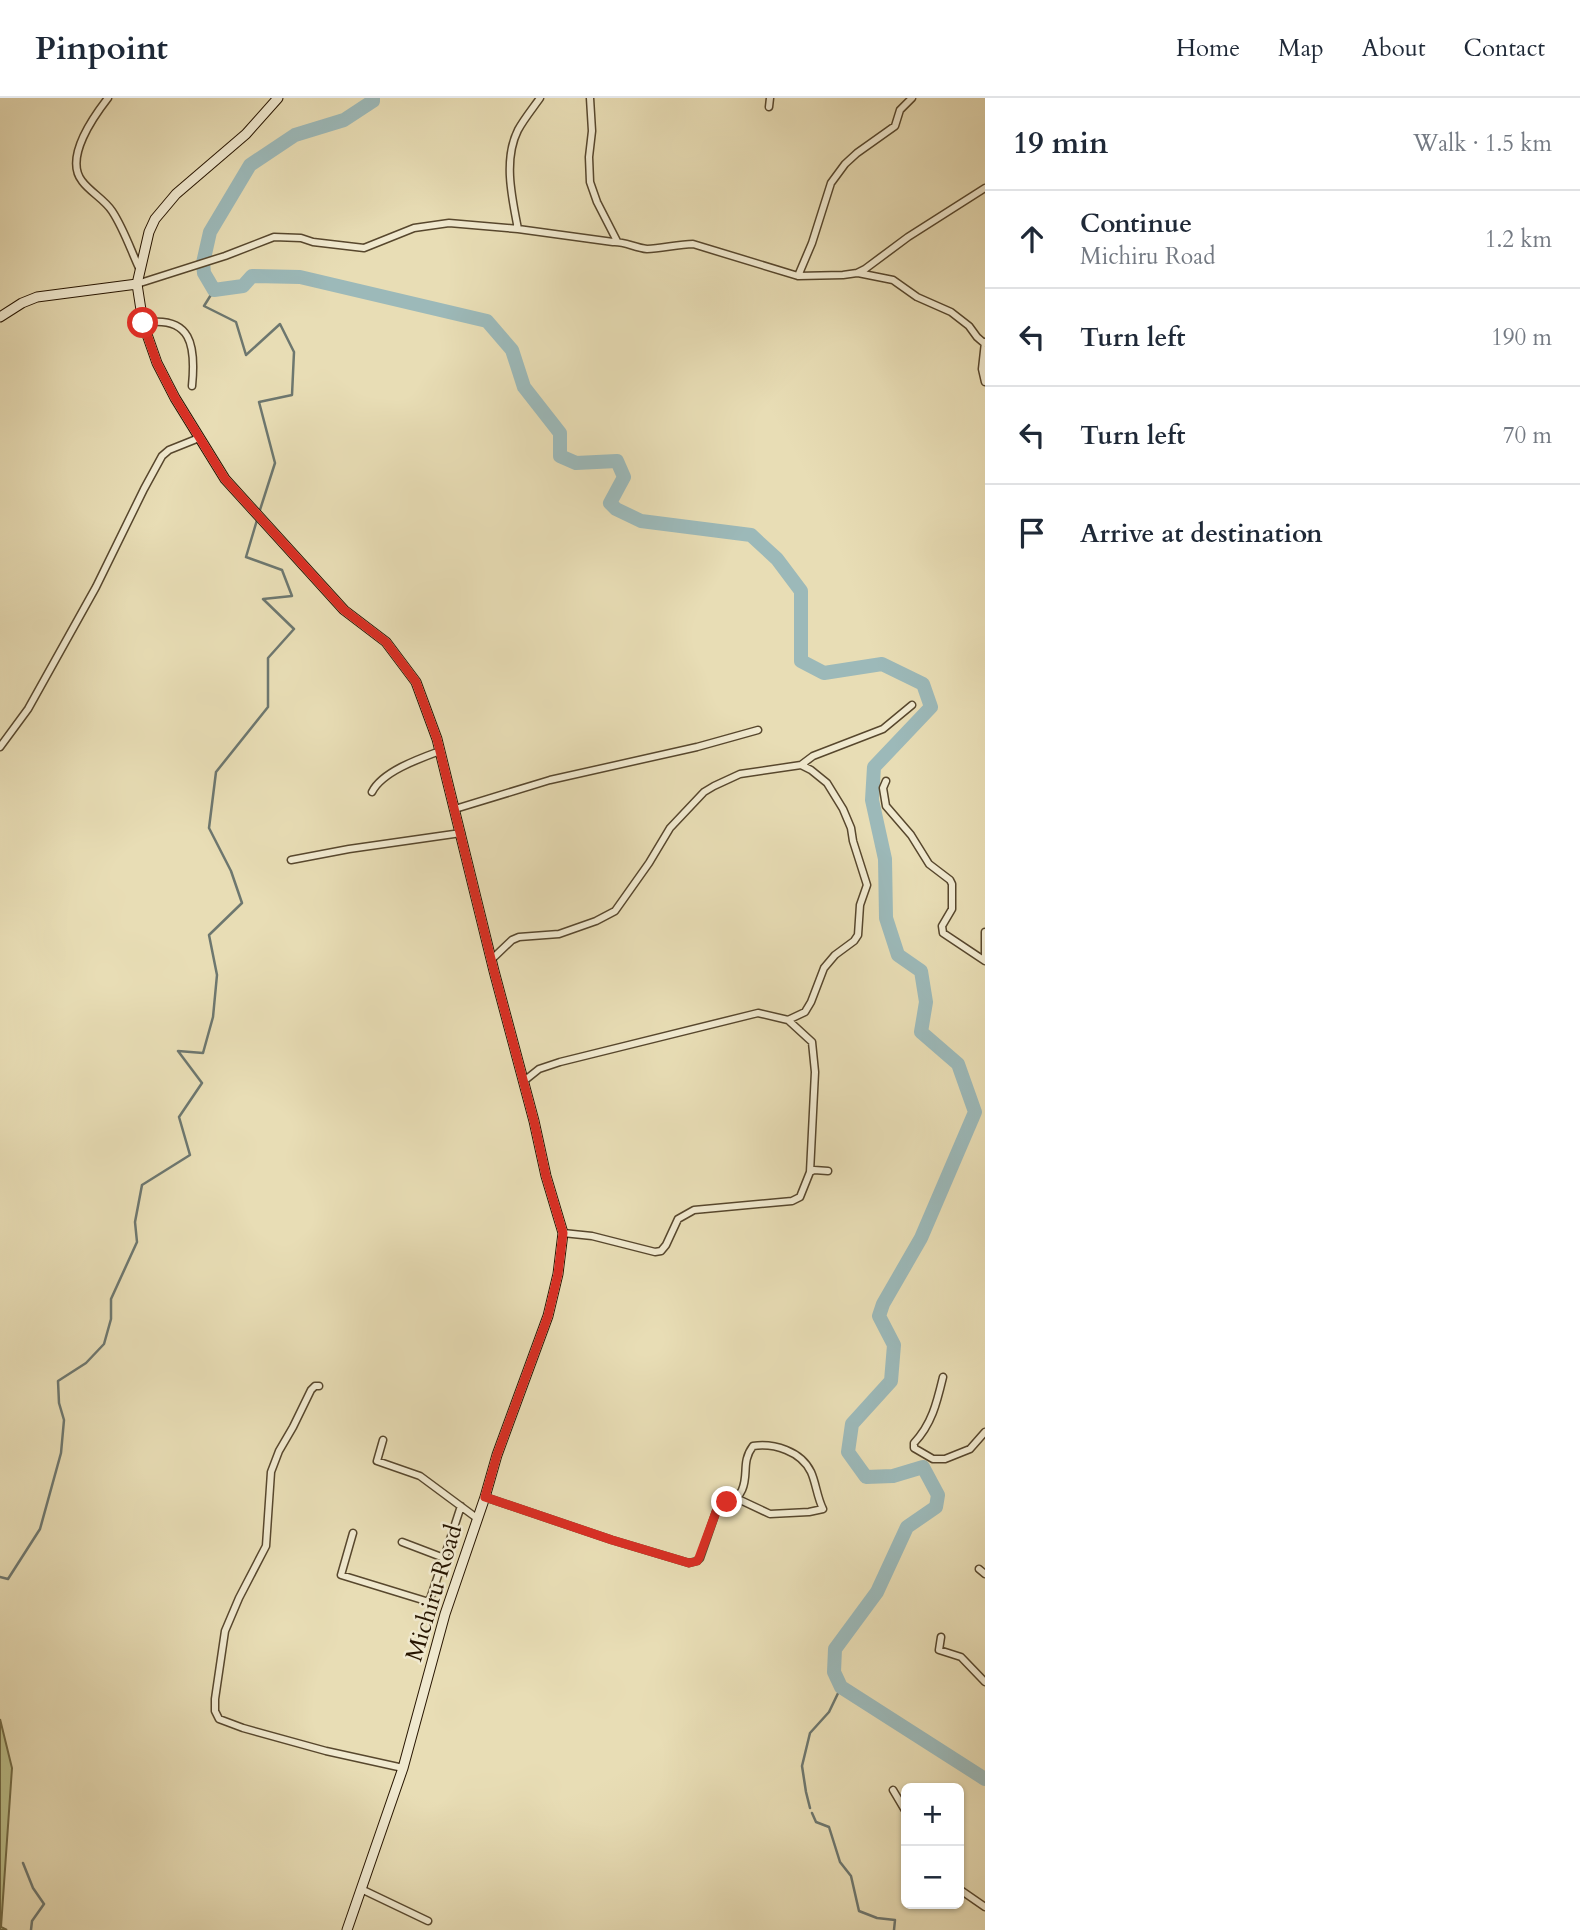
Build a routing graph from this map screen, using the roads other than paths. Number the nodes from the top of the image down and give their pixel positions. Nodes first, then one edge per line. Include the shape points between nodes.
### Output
1 (108, 98) edge
2 (278, 98) edge
3 (540, 98) edge
4 (590, 98) edge
5 (770, 98) edge
6 (912, 98) edge
7 (769, 107) dead end
8 (985, 188) edge
9 (518, 229) junction
10 (617, 241) junction
11 (140, 270) junction
12 (857, 273) junction
13 (798, 276) junction
14 (137, 284) junction
15 (0, 317) edge
16 (143, 323) junction
17 (985, 343) edge
18 (985, 382) edge
19 (192, 386) dead end
20 (199, 438) junction
21 (912, 705) dead end
22 (758, 730) dead end
23 (0, 747) edge
24 (440, 751) junction
25 (801, 765) junction
26 (886, 781) dead end
27 (372, 792) dead end
28 (455, 809) junction
29 (461, 833) junction
30 (291, 860) dead end
31 (985, 932) edge
32 (491, 960) junction
33 (985, 961) edge
34 (788, 1020) junction
35 (524, 1081) junction
36 (828, 1171) dead end
37 (810, 1172) junction
38 (563, 1233) junction
39 (943, 1377) dead end
40 (319, 1386) dead end
41 (985, 1432) edge
42 (383, 1440) dead end
43 (485, 1497) junction
44 (736, 1498) junction
45 (461, 1506) junction
46 (478, 1519) junction
47 (353, 1533) dead end
48 (402, 1542) dead end
49 (444, 1558) junction
50 (940, 1637) dead end
51 (985, 1682) edge
52 (403, 1768) junction
53 (893, 1790) dead end
54 (901, 1804) edge
55 (361, 1889) junction
56 (964, 1892) edge
57 (985, 1907) edge
58 (428, 1921) dead end
59 (346, 1930) edge

1 - 11 street via 82,139 79,176 112,211
2 - 11 street, Michiru Road via 246,134 165,206 149,232
3 - 9 street via 510,150
4 - 10 street via 590,181
5 - 7 street
6 - 13 street via 900,110 895,126 857,153 831,183
8 - 12 street
9 - 10 street
9 - 14 street via 449,223 414,228 358,248 274,237
10 - 13 street via 650,249 693,244
11 - 14 street, Michiru Road
12 - 13 street
12 - 17 street via 893,280 963,320
14 - 15 street via 37,297
14 - 16 street, Michiru Road
16 - 19 street via 162,320 183,330 193,354
16 - 20 street, Michiru Road via 157,363
17 - 18 street
20 - 23 street via 162,456 29,709
20 - 24 street, Michiru Road via 225,479 258,516 344,610 386,642 411,673
21 - 25 street via 883,729
22 - 28 street via 550,780
24 - 27 street via 385,775
24 - 28 street, Michiru Road
25 - 32 street via 740,774 704,792 670,828 615,911 558,934 519,937
25 - 34 street via 827,783 843,809 867,885 854,941 824,968 805,1012
26 - 33 street via 886,806 929,864 953,884 952,909 943,933
28 - 29 street, Michiru Road
29 - 30 street
29 - 32 street, Michiru Road
31 - 33 street
32 - 35 street, Michiru Road
34 - 35 street via 758,1013 560,1062 539,1069
34 - 37 street via 811,1042 815,1072
35 - 38 street, Michiru Road
36 - 37 street
37 - 38 street via 797,1200 694,1210 683,1215 661,1251
38 - 43 street, Michiru Road via 548,1316
39 - 41 street via 934,1412 914,1448 933,1459 945,1459 970,1449
40 - 52 street via 311,1390 271,1472 265,1546 225,1631 215,1711 219,1719 243,1728
42 - 45 street via 377,1461 420,1476
43 - 44 street via 689,1563 699,1558 716,1512
43 - 46 street, Michiru Road
44 - 44 street via 743,1488 748,1453 753,1446 767,1445 795,1455 810,1469 823,1509 770,1514
45 - 46 street
45 - 49 street
46 - 52 street, Michiru Road via 445,1614
47 - 49 street via 341,1575 429,1602
48 - 49 street
50 - 51 street via 939,1650 961,1657
52 - 55 street, Michiru Road
53 - 54 street
55 - 58 street
55 - 59 street, Michiru Road
56 - 57 street

